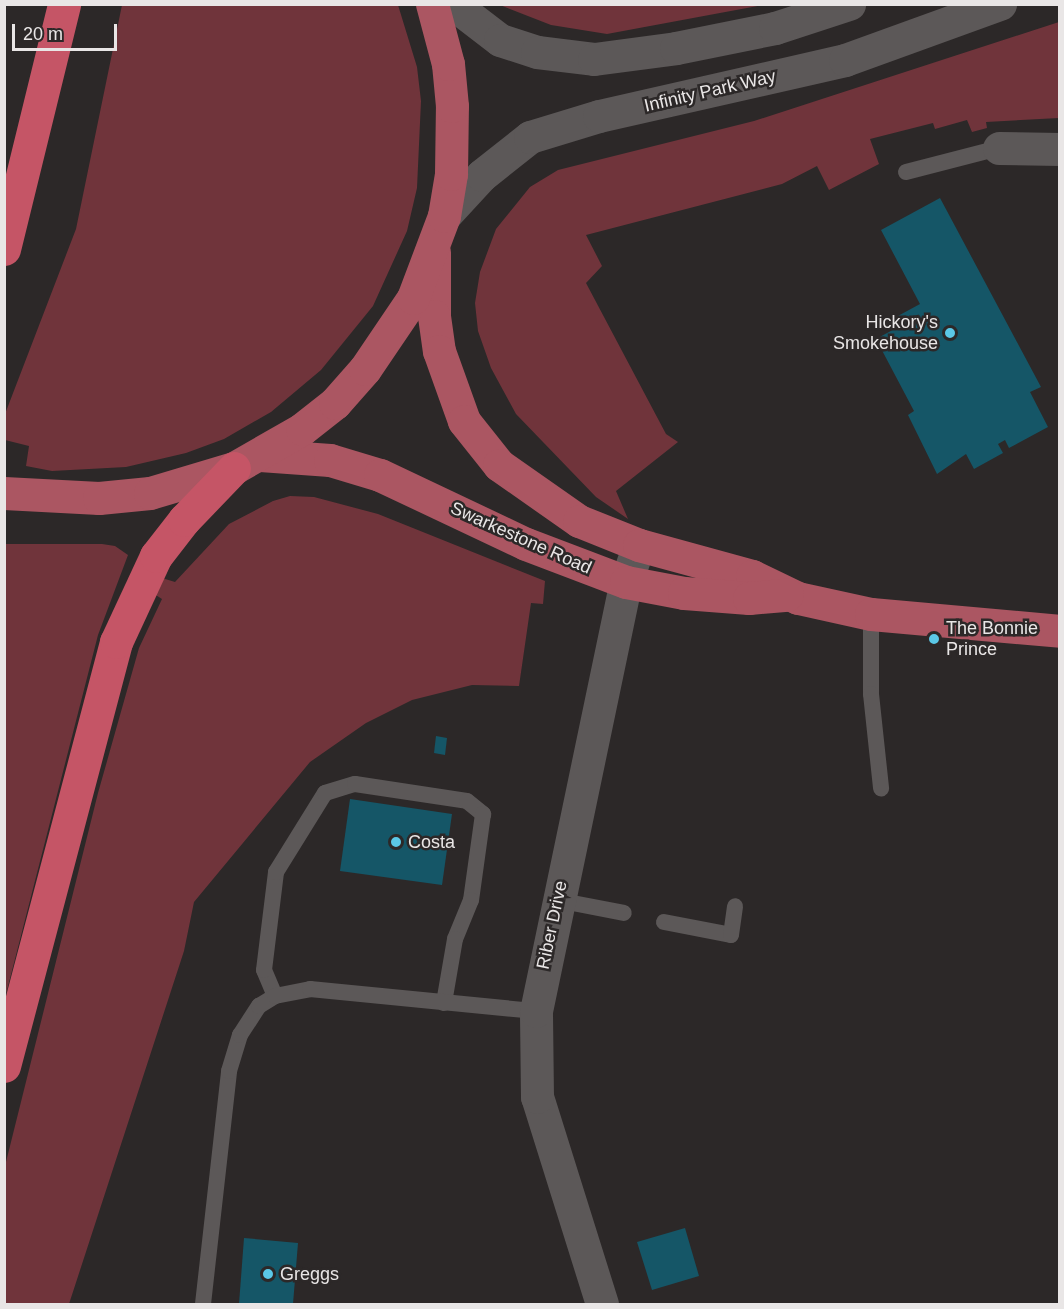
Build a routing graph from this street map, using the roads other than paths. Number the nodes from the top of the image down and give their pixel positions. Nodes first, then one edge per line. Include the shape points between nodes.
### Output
1 (64, 4) edge
2 (432, 4) edge
3 (453, 4) edge
4 (849, 4) edge
5 (1000, 4) edge
6 (999, 148) joint
7 (1059, 149) edge
8 (906, 172) dead end
9 (444, 216) junction
10 (4, 249) edge
11 (434, 252) junction
12 (247, 461) junction
13 (9, 494) edge
14 (639, 545) junction
15 (626, 582) junction
16 (788, 596) junction
17 (871, 614) junction
18 (1059, 631) edge
19 (881, 788) dead end
20 (558, 900) junction
21 (735, 906) dead end
22 (624, 913) dead end
23 (664, 922) dead end
24 (275, 996) junction
25 (444, 1003) junction
26 (536, 1011) junction
27 (4, 1066) edge
28 (203, 1305) edge
29 (602, 1305) edge

1 - 10 highway
2 - 9 main road via 448,64 452,106 451,174
3 - 4 street via 500,39 537,52 594,59 676,48 775,28
5 - 9 street, Infinity Park Way via 845,60 599,116 530,137 482,175
6 - 7 street
6 - 8 lane
9 - 11 main road
11 - 12 main road via 391,335 335,403
11 - 14 main road, Swarkestone Road via 434,316 440,351 464,421 518,482 579,521
12 - 13 main road via 150,493 99,498
12 - 15 main road, Swarkestone Road via 330,460 380,475 526,544
12 - 27 highway via 184,520 156,556 116,642
14 - 15 street, Riber Drive
14 - 16 main road, Swarkestone Road via 752,576
15 - 16 main road, Swarkestone Road via 684,593 749,598
15 - 20 street, Riber Drive
16 - 17 main road, Swarkestone Road
17 - 18 main road, Swarkestone Road
17 - 19 lane via 871,694
20 - 22 lane
20 - 26 street, Riber Drive
21 - 23 lane via 731,935
24 - 25 lane via 310,988
24 - 25 lane via 264,970 276,872 325,793 356,784 467,801 483,814 471,900 455,939
24 - 28 lane via 248,1018 229,1071
25 - 26 lane
26 - 29 street, Riber Drive via 537,1097

